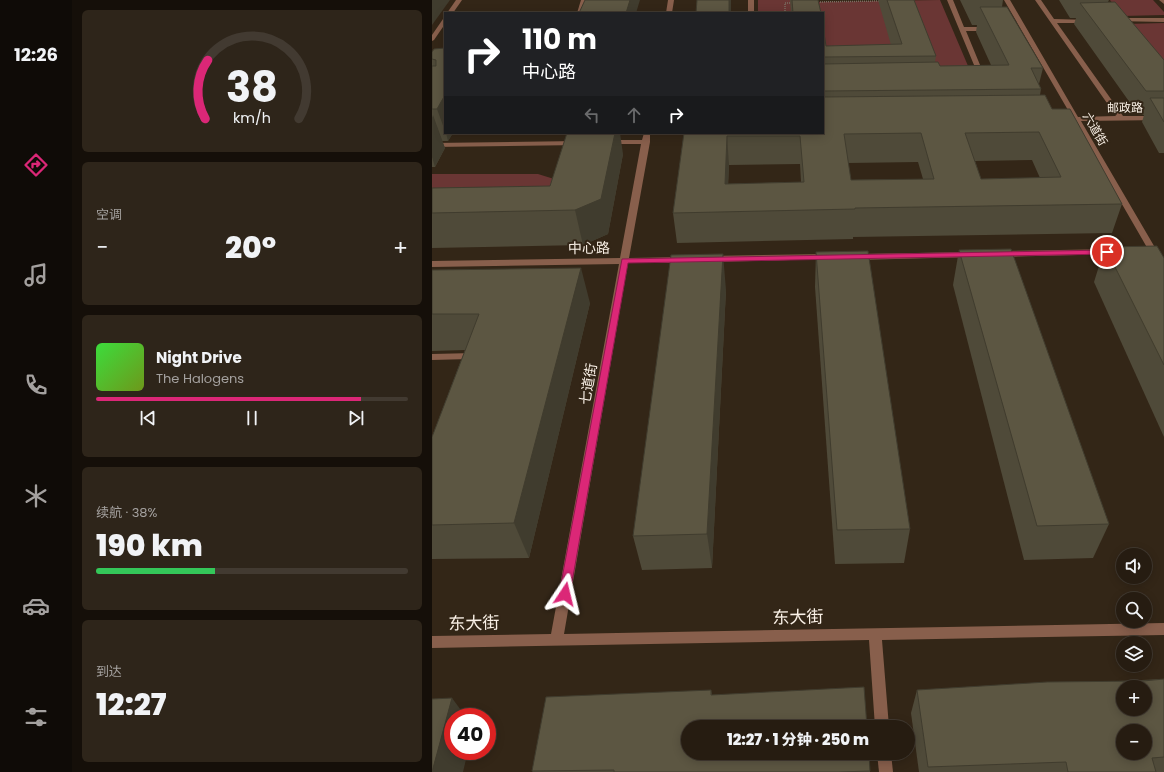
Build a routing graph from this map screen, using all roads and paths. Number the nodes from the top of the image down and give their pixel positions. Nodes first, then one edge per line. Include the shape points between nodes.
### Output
1 (459, 0) edge
2 (584, 0) edge
3 (671, 0) edge
4 (751, 0) edge
5 (950, 0) edge
6 (1007, 0) edge
7 (1038, 0) edge
8 (888, 1) edge
9 (814, 2) edge
10 (792, 3) edge
11 (451, 12) edge
12 (580, 12) edge
13 (669, 12) edge
14 (751, 12) edge
15 (785, 12) edge
16 (1164, 20) edge
17 (444, 21) edge
18 (1052, 21) junction
19 (1095, 21) edge
20 (1121, 26) edge
21 (962, 29) junction
22 (1000, 29) edge
23 (432, 39) edge
24 (985, 85) edge
25 (1164, 118) edge
26 (1077, 119) junction
27 (1121, 119) junction
28 (1053, 120) edge
29 (647, 137) edge
30 (598, 142) edge
31 (582, 143) edge
32 (432, 145) edge
33 (1122, 252) edge
34 (624, 260) junction
35 (432, 264) edge
36 (1164, 270) edge
37 (432, 356) edge
38 (469, 370) edge
39 (1164, 629) edge
40 (875, 634) junction
41 (556, 640) junction
42 (432, 642) edge
43 (881, 720) edge
44 (885, 760) edge
45 (886, 772) edge

1 - 11 street
2 - 12 street
3 - 13 street
4 - 14 street
5 - 21 street
6 - 26 street, 六道街 via 1020,28
7 - 18 street
8 - 9 path
10 - 15 path via 785,3
16 - 20 street via 1112,19
17 - 23 street
18 - 19 street
18 - 27 street
21 - 22 street
21 - 24 street
25 - 27 street, 邮政路
26 - 27 street, 邮政路
26 - 28 street, 邮政路
26 - 36 street, 六道街 via 1150,252
29 - 30 street
29 - 34 street, 七道街
31 - 32 street
33 - 34 street, 中心路
34 - 35 street, 中心路
34 - 41 street, 七道街
37 - 38 street via 474,356
39 - 40 street, 东大街
40 - 41 street, 东大街
40 - 43 street
41 - 42 street, 东大街
44 - 45 street

